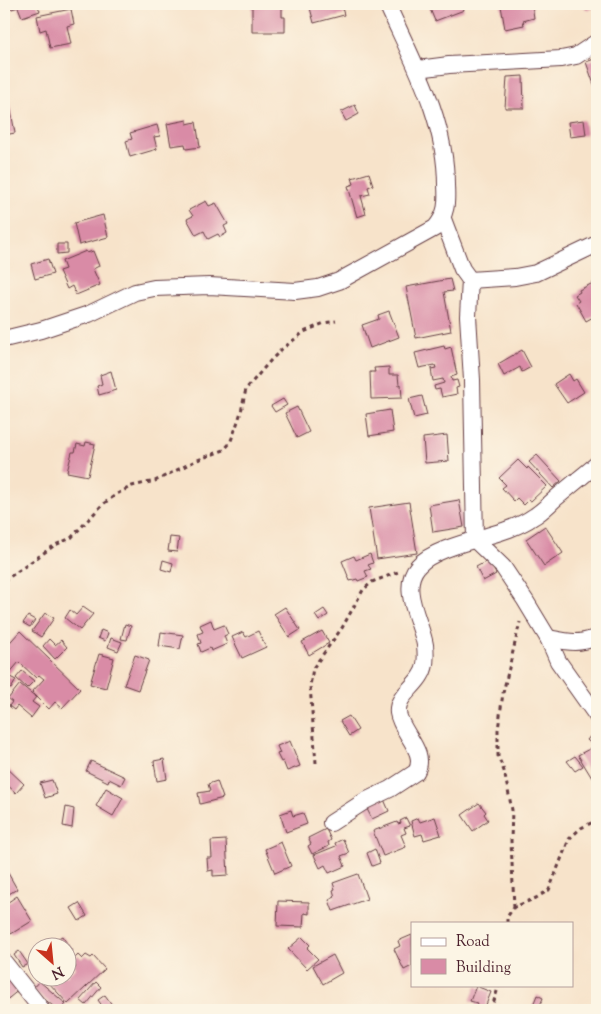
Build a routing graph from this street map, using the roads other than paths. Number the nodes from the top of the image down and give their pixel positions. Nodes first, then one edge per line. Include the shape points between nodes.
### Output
1 (387, 4) edge
2 (597, 42) edge
3 (418, 69) junction
4 (443, 219) junction
5 (597, 244) edge
6 (470, 280) junction
7 (4, 339) edge
8 (597, 464) edge
9 (475, 540) junction
10 (597, 637) edge
11 (548, 638) junction
12 (597, 716) edge
13 (331, 823) dead end
14 (4, 962) edge
15 (42, 1010) edge

1 - 3 street
2 - 3 street via 576,56 561,59
3 - 4 street via 442,141 446,170
4 - 6 street via 462,269
4 - 7 street via 422,236 339,281 318,288 296,291 209,286 154,288 135,292 89,314
5 - 6 street via 536,273
6 - 9 street via 468,316
8 - 9 street via 535,516 510,529
9 - 11 street via 503,567
9 - 13 street via 429,556 412,576 411,596 425,646 424,668 398,704 398,712 419,757 416,772
10 - 11 street via 569,643
11 - 12 street via 558,661
14 - 15 street

